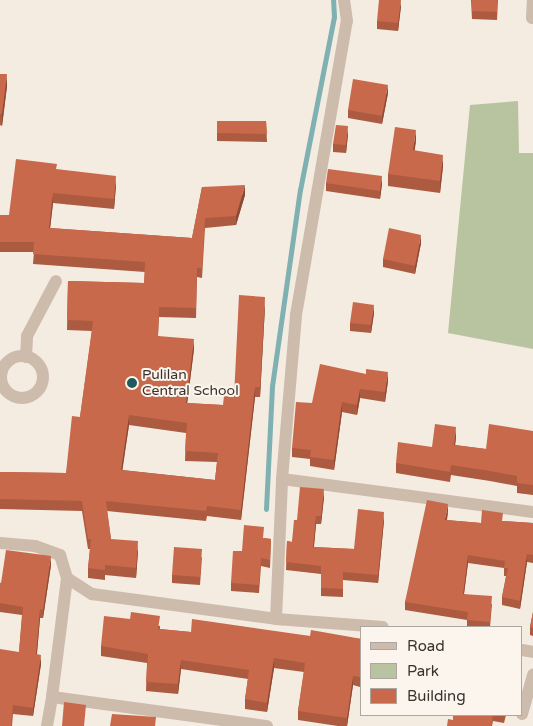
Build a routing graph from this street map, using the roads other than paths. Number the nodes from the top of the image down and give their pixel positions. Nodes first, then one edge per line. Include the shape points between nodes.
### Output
1 (344, 0) edge
2 (532, 0) edge
3 (532, 18) edge
4 (56, 281) dead end
5 (26, 357) junction
6 (0, 376) edge
7 (282, 479) junction
8 (533, 512) edge
9 (0, 543) edge
10 (67, 578) junction
11 (276, 619) junction
12 (370, 626) edge
13 (533, 675) edge
14 (52, 697) junction
15 (523, 711) edge
16 (47, 726) edge
17 (267, 726) edge

1 - 7 street via 347,21 296,315
2 - 3 street
4 - 5 street via 27,336
5 - 6 street via 7,363
5 - 6 street via 36,363 42,374 42,382 33,395 26,398 11,395 5,390
7 - 8 street
7 - 11 street
9 - 10 street via 35,546 60,555
10 - 11 street via 92,594
10 - 14 street
11 - 12 street
13 - 15 street
14 - 16 street
14 - 17 street

